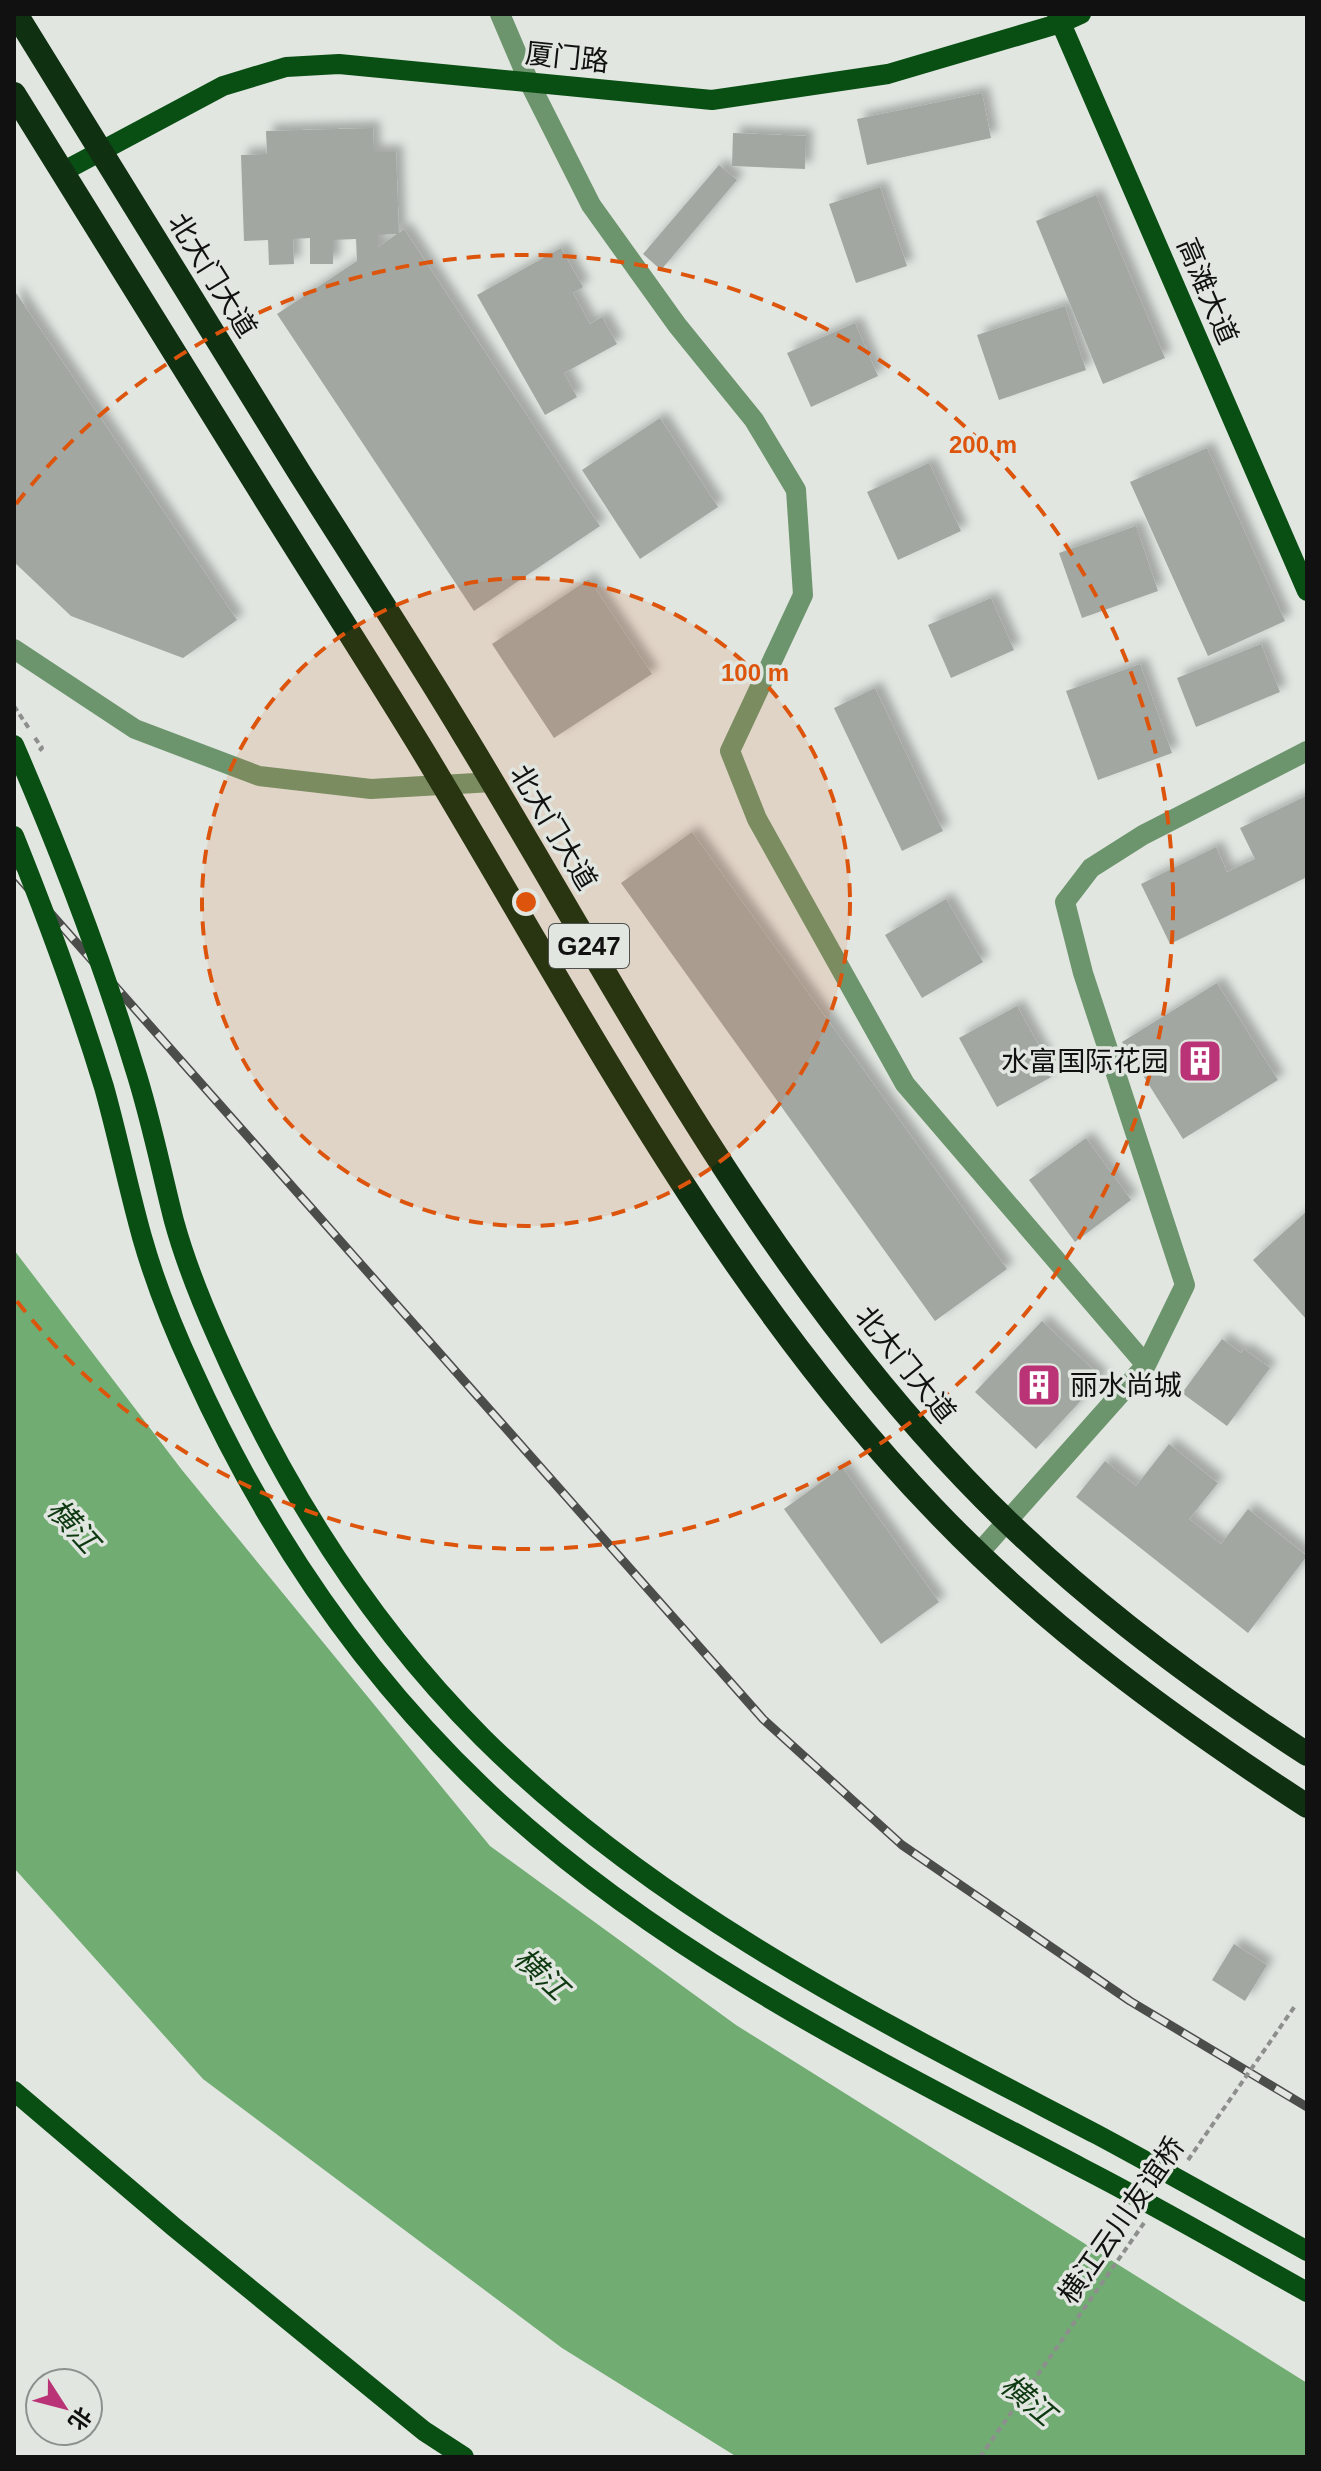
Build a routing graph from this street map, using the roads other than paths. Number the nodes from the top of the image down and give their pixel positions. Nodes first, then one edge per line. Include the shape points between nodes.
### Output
1 (16, 14) edge
2 (500, 14) edge
3 (1081, 14) edge
4 (1059, 18) edge
5 (529, 82) junction
6 (14, 94) edge
7 (101, 151) junction
8 (62, 172) junction
9 (1307, 591) edge
10 (14, 649) edge
11 (14, 745) edge
12 (1307, 751) edge
13 (493, 782) junction
14 (443, 785) junction
15 (14, 836) edge
16 (1146, 1365) junction
17 (1007, 1521) junction
18 (978, 1554) junction
19 (1307, 1754) edge
20 (1307, 1806) edge
21 (14, 2091) edge
22 (1307, 2251) edge
23 (1307, 2292) edge
24 (464, 2457) edge

1 - 7 highway, 北大门大道 / G247
2 - 5 street
3 - 4 main road, 厦门路
4 - 5 main road, 厦门路 via 888,74 712,100
4 - 9 main road, 高滩大道
5 - 7 main road, 厦门路 via 339,64 286,67 223,86
5 - 16 street via 591,205 754,420 796,490 803,595 730,751 757,819 905,1084
6 - 8 highway, G247
7 - 8 main road, 厦门路
7 - 13 highway, 北大门大道 / G247
8 - 14 highway, G247
10 - 14 street via 135,729 259,776 371,789
11 - 22 main road, bridge via 113,1000 182,1246 221,1347 329,1547 439,1690 555,1804 698,1912 862,2011
12 - 16 street via 1143,835 1091,868 1065,902 1083,973 1185,1285
13 - 14 street
13 - 17 highway, 北大门大道 / G247 via 654,1054 793,1268 890,1394
14 - 18 highway, G247 via 646,1126 757,1293 856,1422
15 - 23 main road, bridge via 93,1054 148,1258 194,1373 299,1567 412,1714 532,1831 678,1941 845,2042
16 - 17 street
17 - 18 street
17 - 19 highway, 北大门大道 / G247 via 1138,1636
18 - 20 highway, G247 via 1112,1670
21 - 24 main road via 412,2422

